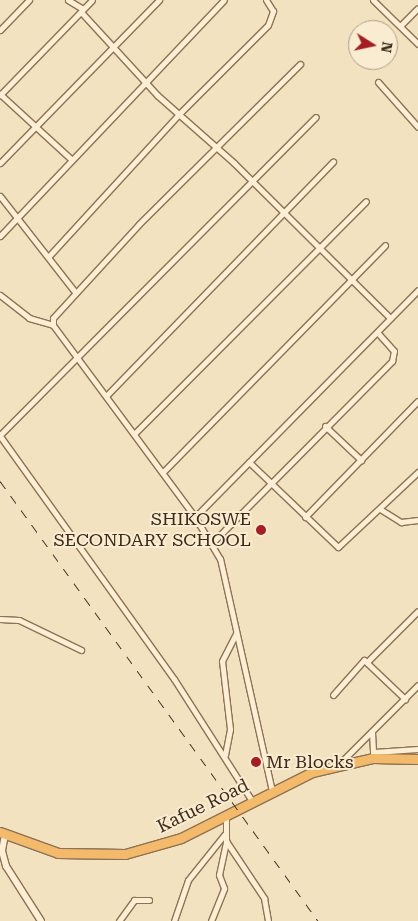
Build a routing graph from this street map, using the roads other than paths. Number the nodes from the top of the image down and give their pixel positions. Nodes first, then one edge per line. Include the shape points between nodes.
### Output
1 (29, 0) edge
2 (68, 0) edge
3 (92, 0) edge
4 (159, 0) edge
5 (224, 0) edge
6 (266, 0) edge
7 (373, 0) edge
8 (418, 8) edge
9 (82, 10) junction
10 (400, 26) junction
11 (0, 30) edge
12 (418, 44) edge
13 (114, 47) junction
14 (300, 64) dead end
15 (145, 81) junction
16 (378, 82) dead end
17 (0, 94) edge
18 (178, 115) junction
19 (316, 117) dead end
20 (34, 126) junction
21 (418, 127) edge
22 (214, 147) junction
23 (70, 159) junction
24 (333, 162) dead end
25 (0, 163) edge
26 (250, 181) junction
27 (0, 196) edge
28 (366, 201) dead end
29 (283, 214) junction
30 (17, 218) junction
31 (0, 236) edge
32 (385, 245) dead end
33 (317, 247) junction
34 (49, 256) junction
35 (350, 281) junction
36 (416, 291) edge
37 (75, 292) junction
38 (0, 295) edge
39 (390, 318) junction
40 (53, 325) junction
41 (377, 332) junction
42 (78, 356) junction
43 (107, 395) junction
44 (418, 401) edge
45 (325, 426) junction
46 (136, 433) junction
47 (0, 436) edge
48 (361, 460) junction
49 (249, 462) junction
50 (164, 471) junction
51 (418, 472) edge
52 (269, 484) junction
53 (380, 509) junction
54 (195, 517) junction
55 (305, 517) junction
56 (418, 520) edge
57 (213, 542) junction
58 (418, 611) edge
59 (0, 619) edge
60 (236, 633) junction
61 (81, 650) dead end
62 (367, 662) junction
63 (418, 685) edge
64 (333, 695) dead end
65 (405, 699) junction
66 (372, 732) junction
67 (418, 749) edge
68 (225, 755) junction
69 (373, 755) junction
70 (418, 758) edge
71 (339, 764) junction
72 (272, 791) junction
73 (252, 801) junction
74 (226, 818) junction
75 (2, 834) edge
76 (226, 841) junction
77 (149, 900) dead end
78 (41, 921) edge
79 (120, 921) edge
80 (174, 921) edge
81 (212, 921) edge
82 (268, 921) edge

1 - 11 street
2 - 9 street
3 - 9 street
4 - 13 street
5 - 15 street
6 - 18 street via 273,11 272,21
7 - 10 street
8 - 10 street
9 - 13 street
9 - 17 street
10 - 12 street
13 - 15 street
13 - 20 street
14 - 22 street
15 - 18 street
15 - 23 street
16 - 21 street
17 - 20 street
18 - 22 street
18 - 34 street
19 - 26 street
20 - 23 street
20 - 25 street
22 - 26 street
22 - 37 street
23 - 30 street
24 - 29 street
26 - 29 street
26 - 42 street
27 - 30 street
28 - 33 street
29 - 33 street
29 - 43 street
30 - 31 street
30 - 34 street
32 - 35 street
33 - 35 street
33 - 46 street
34 - 37 street
35 - 39 street
35 - 50 street
36 - 39 street
37 - 40 street via 55,313
38 - 40 street via 29,318
39 - 41 street
40 - 42 street
41 - 45 street via 394,351 392,361
41 - 49 street
42 - 43 street
42 - 47 street
43 - 46 street
44 - 48 street
45 - 48 street
45 - 52 street
46 - 50 street
47 - 68 street
48 - 55 street
49 - 52 street
49 - 54 street
50 - 54 street
51 - 53 street
52 - 55 street
52 - 57 street
53 - 55 street via 338,547
53 - 56 street via 401,522
54 - 57 street
57 - 60 street
58 - 62 street
59 - 61 street via 19,620
60 - 68 street via 222,661 230,728
60 - 72 street
62 - 64 street via 361,662
62 - 65 street
63 - 65 street
65 - 66 street
66 - 69 street
66 - 71 street
67 - 69 street
68 - 73 street
69 - 70 highway, Kafue Road
69 - 71 highway, Kafue Road
71 - 72 highway, Kafue Road
72 - 73 highway, Kafue Road
73 - 74 highway, Kafue Road
74 - 75 highway, Kafue Road via 165,844 114,855 52,852
74 - 76 street
74 - 80 street via 223,840 184,886
75 - 78 street via 6,866
76 - 81 street via 219,875 224,888
76 - 82 street via 264,898
77 - 79 street via 134,900

